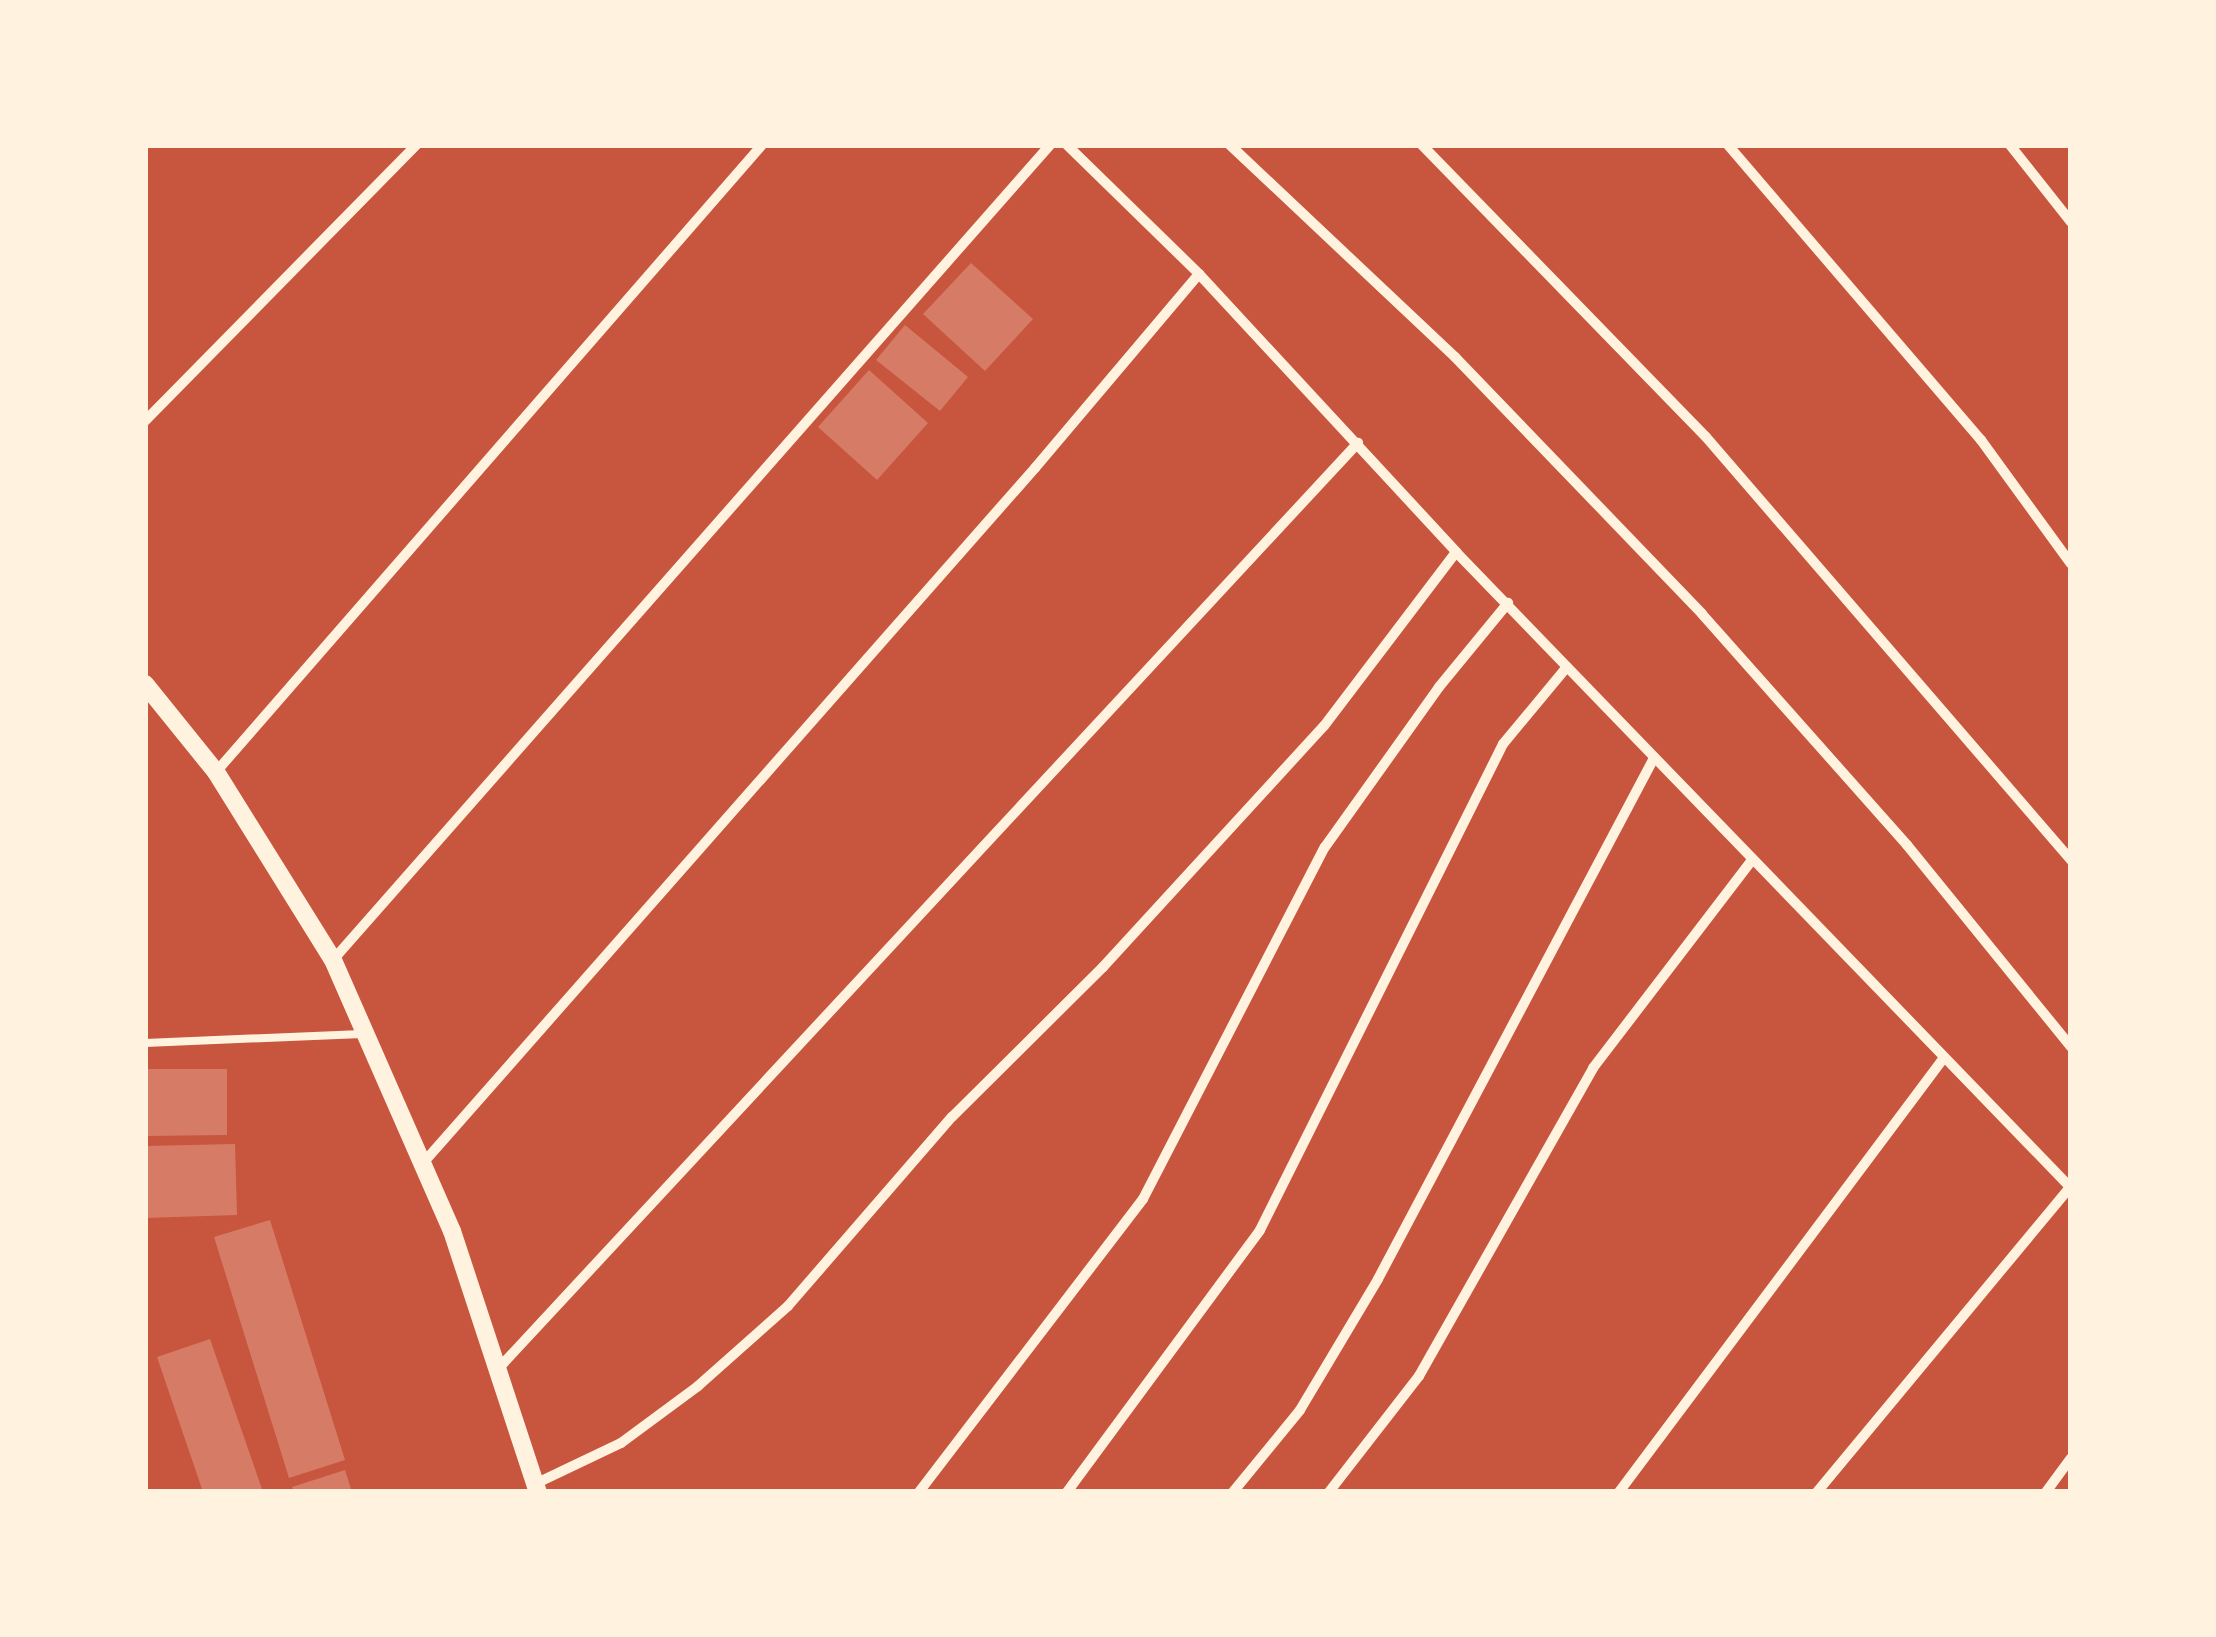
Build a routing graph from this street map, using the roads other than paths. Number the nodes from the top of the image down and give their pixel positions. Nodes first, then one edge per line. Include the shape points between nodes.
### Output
1 (416, 145) edge
2 (762, 145) edge
3 (1050, 145) edge
4 (1067, 145) edge
5 (1230, 145) edge
6 (1422, 145) edge
7 (1728, 145) edge
8 (2010, 145) edge
9 (2071, 222) edge
10 (1198, 274) junction
11 (145, 421) edge
12 (1358, 443) junction
13 (1456, 552) junction
14 (2071, 564) edge
15 (1508, 604) junction
16 (1566, 667) junction
17 (145, 684) edge
18 (1654, 758) junction
19 (216, 772) junction
20 (1752, 860) junction
21 (2071, 860) edge
22 (333, 960) junction
23 (366, 1034) junction
24 (145, 1043) edge
25 (2071, 1047) edge
26 (1943, 1059) junction
27 (424, 1162) junction
28 (2071, 1187) edge
29 (497, 1370) junction
30 (2071, 1458) edge
31 (537, 1488) edge
32 (919, 1492) edge
33 (1067, 1492) edge
34 (1233, 1492) edge
35 (1329, 1492) edge
36 (1619, 1492) edge
37 (1818, 1492) edge
38 (2046, 1492) edge

1 - 11 street
2 - 19 street
3 - 22 street
4 - 10 street
5 - 25 street via 1455,357 1702,614 1907,845
6 - 21 street via 1706,437
7 - 14 street via 1981,440
8 - 9 street
10 - 12 street
10 - 27 street
12 - 13 street
12 - 29 street
13 - 15 street
13 - 31 street via 1324,726 1104,967 952,1117 788,1306 621,1443
15 - 16 street
15 - 32 street via 1439,686 1325,847 1143,1200
16 - 18 street
16 - 33 street via 1503,744 1260,1230
17 - 19 street
18 - 20 street
18 - 34 street via 1378,1278 1300,1410
19 - 22 street
20 - 26 street
20 - 35 street via 1594,1068 1419,1376
22 - 23 street
23 - 24 lane
23 - 27 street
26 - 28 street
26 - 36 street
27 - 29 street
28 - 37 street
29 - 31 street
30 - 38 street

